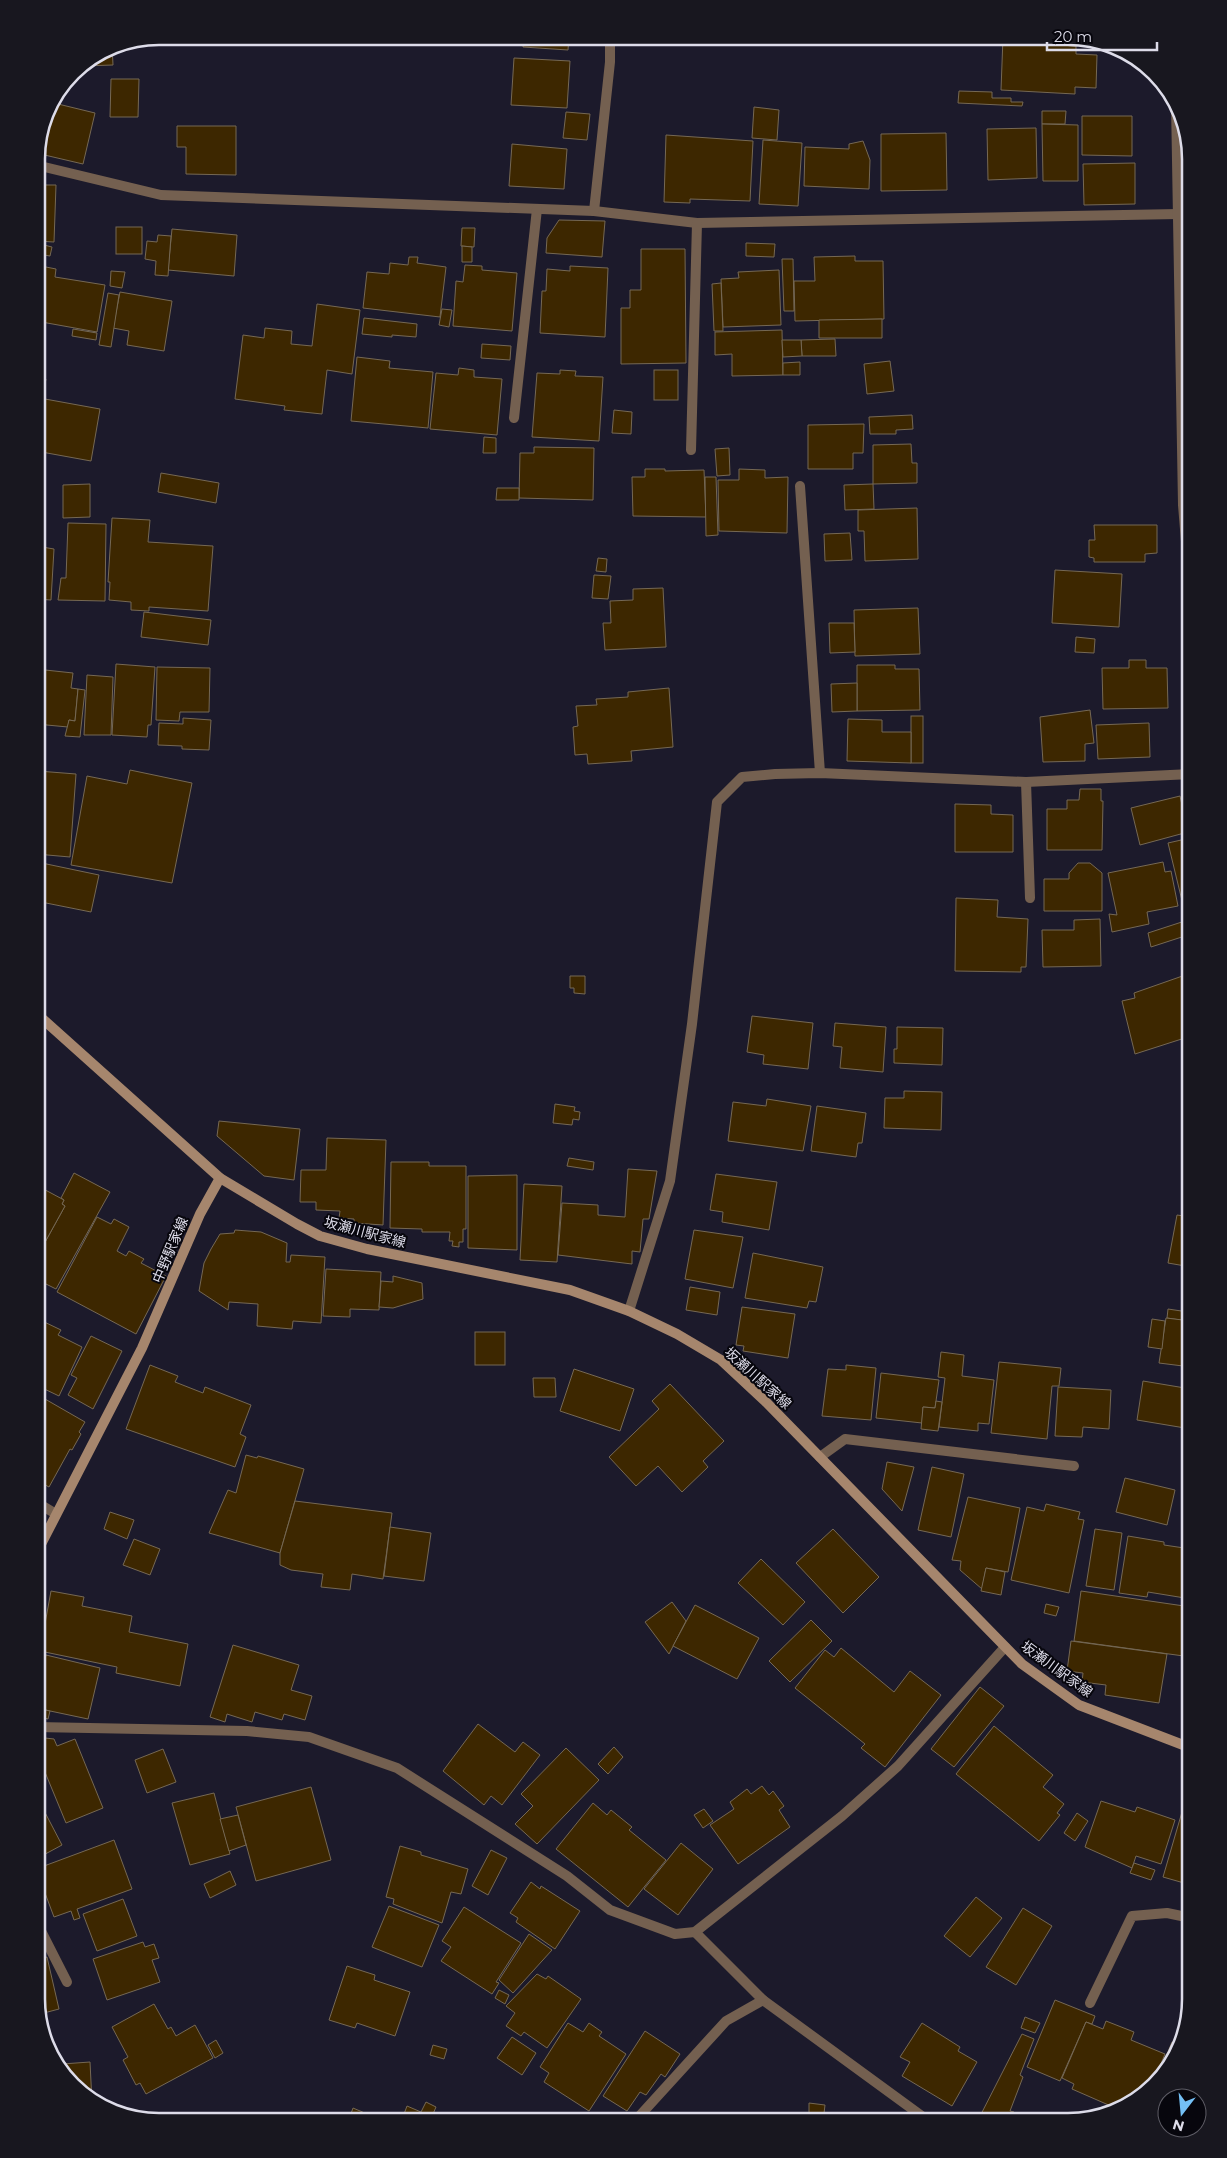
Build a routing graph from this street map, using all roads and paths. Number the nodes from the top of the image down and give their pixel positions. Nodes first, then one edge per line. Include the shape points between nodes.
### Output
1 (610, 45) edge
2 (1176, 123) edge
3 (45, 167) edge
4 (537, 209) junction
5 (594, 211) junction
6 (1178, 214) junction
7 (1182, 214) edge
8 (698, 223) junction
9 (514, 418) dead end
10 (1182, 447) edge
11 (692, 450) dead end
12 (800, 486) dead end
13 (820, 773) junction
14 (1182, 774) edge
15 (1026, 782) junction
16 (1030, 898) dead end
17 (45, 1021) edge
18 (220, 1178) junction
19 (629, 1311) junction
20 (820, 1457) junction
21 (1074, 1466) dead end
22 (45, 1507) edge
23 (56, 1514) junction
24 (45, 1536) edge
25 (1005, 1647) junction
26 (45, 1727) edge
27 (1182, 1745) edge
28 (1182, 1916) edge
29 (695, 1932) junction
30 (45, 1939) edge
31 (67, 1982) dead end
32 (763, 2000) junction
33 (1090, 2003) dead end
34 (642, 2113) edge
35 (918, 2113) edge

1 - 5 street
2 - 6 street
3 - 4 street via 162,195
4 - 5 street
4 - 9 street
5 - 8 street
6 - 7 street
6 - 8 street
6 - 10 street
8 - 11 street
12 - 13 street
13 - 15 street
13 - 19 street via 742,778 717,802 692,1024 670,1181
14 - 15 street
15 - 16 street
17 - 18 main road
18 - 19 main road, 坂瀬川駅家線 via 320,1236 367,1249 570,1290
18 - 23 main road, 中野駅家線 via 200,1214 142,1348
19 - 20 main road, 坂瀬川駅家線 via 721,1360
20 - 21 street via 845,1438
20 - 25 main road, 坂瀬川駅家線
22 - 23 street
23 - 24 main road, 中野駅家線
25 - 27 main road, 坂瀬川駅家線 via 1022,1664 1079,1705
25 - 29 street via 891,1772 842,1816
26 - 29 street via 247,1731 309,1737 397,1768 567,1876 610,1910 675,1934
28 - 33 street via 1166,1913 1132,1916
29 - 32 street
30 - 31 street
32 - 34 street via 726,2021
32 - 35 street

